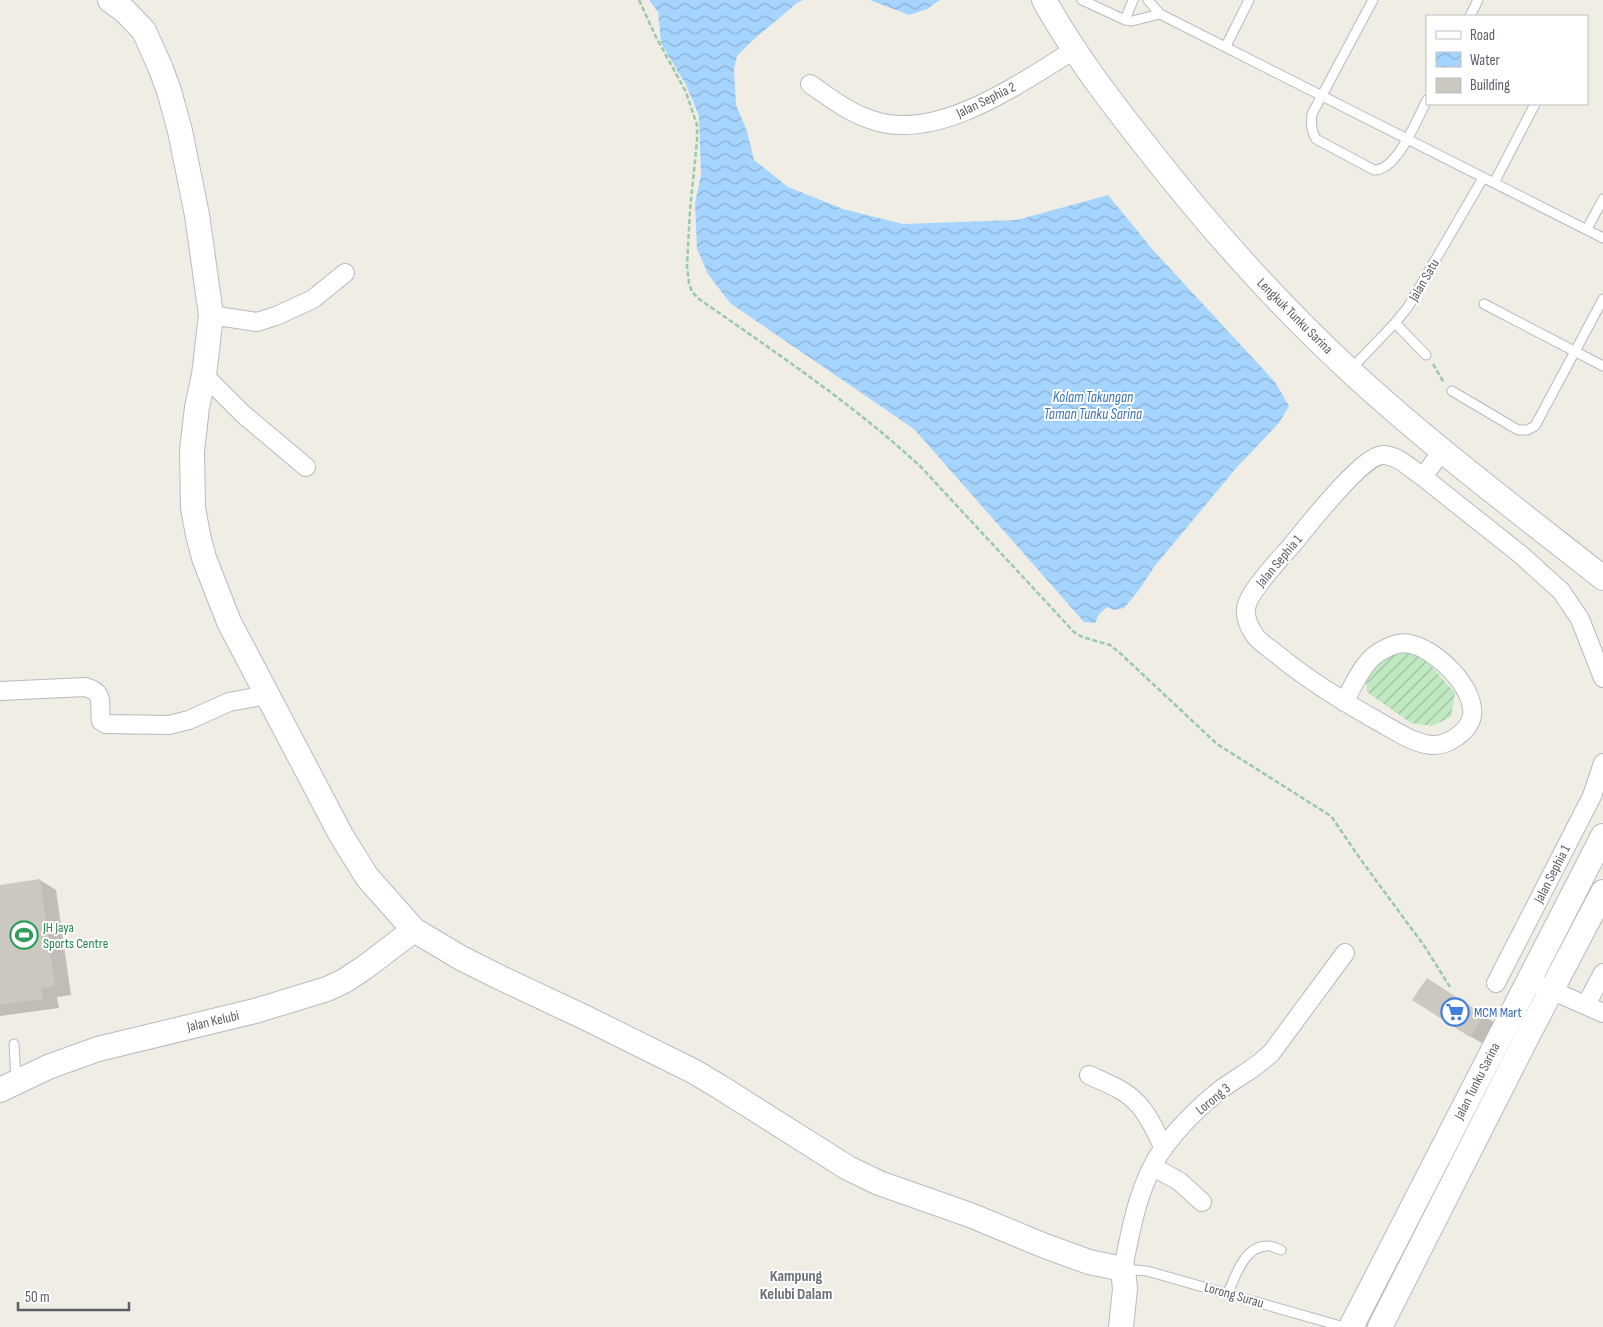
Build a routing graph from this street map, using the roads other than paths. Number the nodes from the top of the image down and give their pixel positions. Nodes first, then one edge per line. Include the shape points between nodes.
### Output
1 (110, 0) edge
2 (1044, 0) edge
3 (1082, 0) edge
4 (1133, 0) edge
5 (1148, 0) edge
6 (1249, 0) edge
7 (1373, 0) edge
8 (1478, 0) edge
9 (1160, 14) junction
10 (1470, 15) edge
11 (1124, 20) junction
12 (1226, 46) junction
13 (1074, 50) junction
14 (810, 84) dead end
15 (1322, 97) junction
16 (1426, 102) edge
17 (1533, 105) edge
18 (1407, 138) junction
19 (1483, 178) junction
20 (1494, 183) junction
21 (1603, 199) edge
22 (1587, 229) junction
23 (1603, 238) edge
24 (344, 273) dead end
25 (1603, 299) edge
26 (1484, 304) dead end
27 (211, 315) junction
28 (1395, 323) junction
29 (1575, 351) junction
30 (1426, 355) road end
31 (1603, 366) edge
32 (1349, 370) junction
33 (204, 375) junction
34 (1452, 391) road end
35 (1442, 451) junction
36 (306, 467) dead end
37 (1423, 477) junction
38 (1603, 578) edge
39 (1603, 678) edge
40 (0, 691) edge
41 (267, 695) junction
42 (1344, 702) junction
43 (1603, 763) edge
44 (1603, 836) edge
45 (1603, 892) edge
46 (414, 930) junction
47 (1345, 953) dead end
48 (1603, 973) edge
49 (1530, 981) junction
50 (1496, 983) dead end
51 (1552, 990) junction
52 (1586, 1005) junction
53 (1603, 1013) edge
54 (14, 1044) dead end
55 (1089, 1075) dead end
56 (8, 1086) edge
57 (1164, 1148) junction
58 (1153, 1167) junction
59 (1202, 1202) dead end
60 (1281, 1250) dead end
61 (1123, 1269) junction
62 (1228, 1293) junction
63 (1121, 1327) edge
64 (1344, 1327) edge
65 (1352, 1327) edge
66 (1380, 1327) edge

1 - 27 street via 144,31 169,91 197,215
2 - 13 street, Lengkuk Tunku Sarina
3 - 11 lane
4 - 11 lane
5 - 9 lane
6 - 12 lane
7 - 15 lane
8 - 10 lane
9 - 11 lane
9 - 12 lane
12 - 15 lane
13 - 14 street, Jalan Sephia 2 via 974,108 958,115 915,124 892,125 870,120
13 - 32 street, Lengkuk Tunku Sarina via 1106,96 1222,239 1293,316
15 - 18 lane
15 - 18 lane via 1312,114 1311,129 1316,139 1374,170 1389,165
16 - 18 lane
17 - 20 lane
18 - 19 lane
19 - 20 lane
19 - 28 lane, Jalan Satu via 1408,307
20 - 22 lane
21 - 22 lane
22 - 23 lane
24 - 27 street via 313,299 258,322
25 - 29 lane
26 - 29 lane
27 - 33 street
28 - 30 lane
28 - 32 lane, Jalan Satu
29 - 31 lane
29 - 34 lane via 1535,426 1527,430 1518,430
32 - 35 street, Lengkuk Tunku Sarina
33 - 36 street via 243,414
33 - 41 street via 192,451 193,508 198,535 215,590
35 - 37 street
35 - 38 street, Lengkuk Tunku Sarina
37 - 39 street, Jalan Sephia 1 via 1561,591 1580,619
37 - 42 street, Jalan Sephia 1 via 1391,456 1382,454 1369,460 1318,514 1247,602 1248,625 1258,638 1294,668
40 - 41 street via 85,687 98,694 101,721 106,724 169,725 180,724 229,702
41 - 46 street via 356,861
42 - 42 street, Jalan Sephia 1 via 1371,658 1385,648 1410,644 1429,652 1456,676 1470,697 1472,717 1465,730 1444,743 1423,744
43 - 50 street, Jalan Sephia 1 via 1592,796
44 - 49 street, Jalan Tunku Sarina
45 - 51 street, Jalan Tunku Sarina
46 - 56 street, Jalan Kelubi via 364,968 327,989 256,1011 98,1049
46 - 61 street via 485,970 693,1072 848,1168 879,1183 1090,1262
47 - 57 street, Lorong 3 via 1272,1052 1200,1108
48 - 52 street
49 - 51 street
49 - 65 street, Jalan Tunku Sarina
51 - 52 street
51 - 66 street, Jalan Tunku Sarina
52 - 53 street
54 - 56 lane
55 - 57 street via 1116,1087 1138,1104
57 - 58 street, Lorong 3
58 - 59 street via 1178,1181
58 - 61 street, Lorong 3 via 1144,1186
60 - 62 lane via 1267,1245 1252,1251 1239,1268
61 - 62 lane, Lorong Surau via 1147,1271
61 - 63 street via 1125,1289
62 - 64 lane, Lorong Surau

